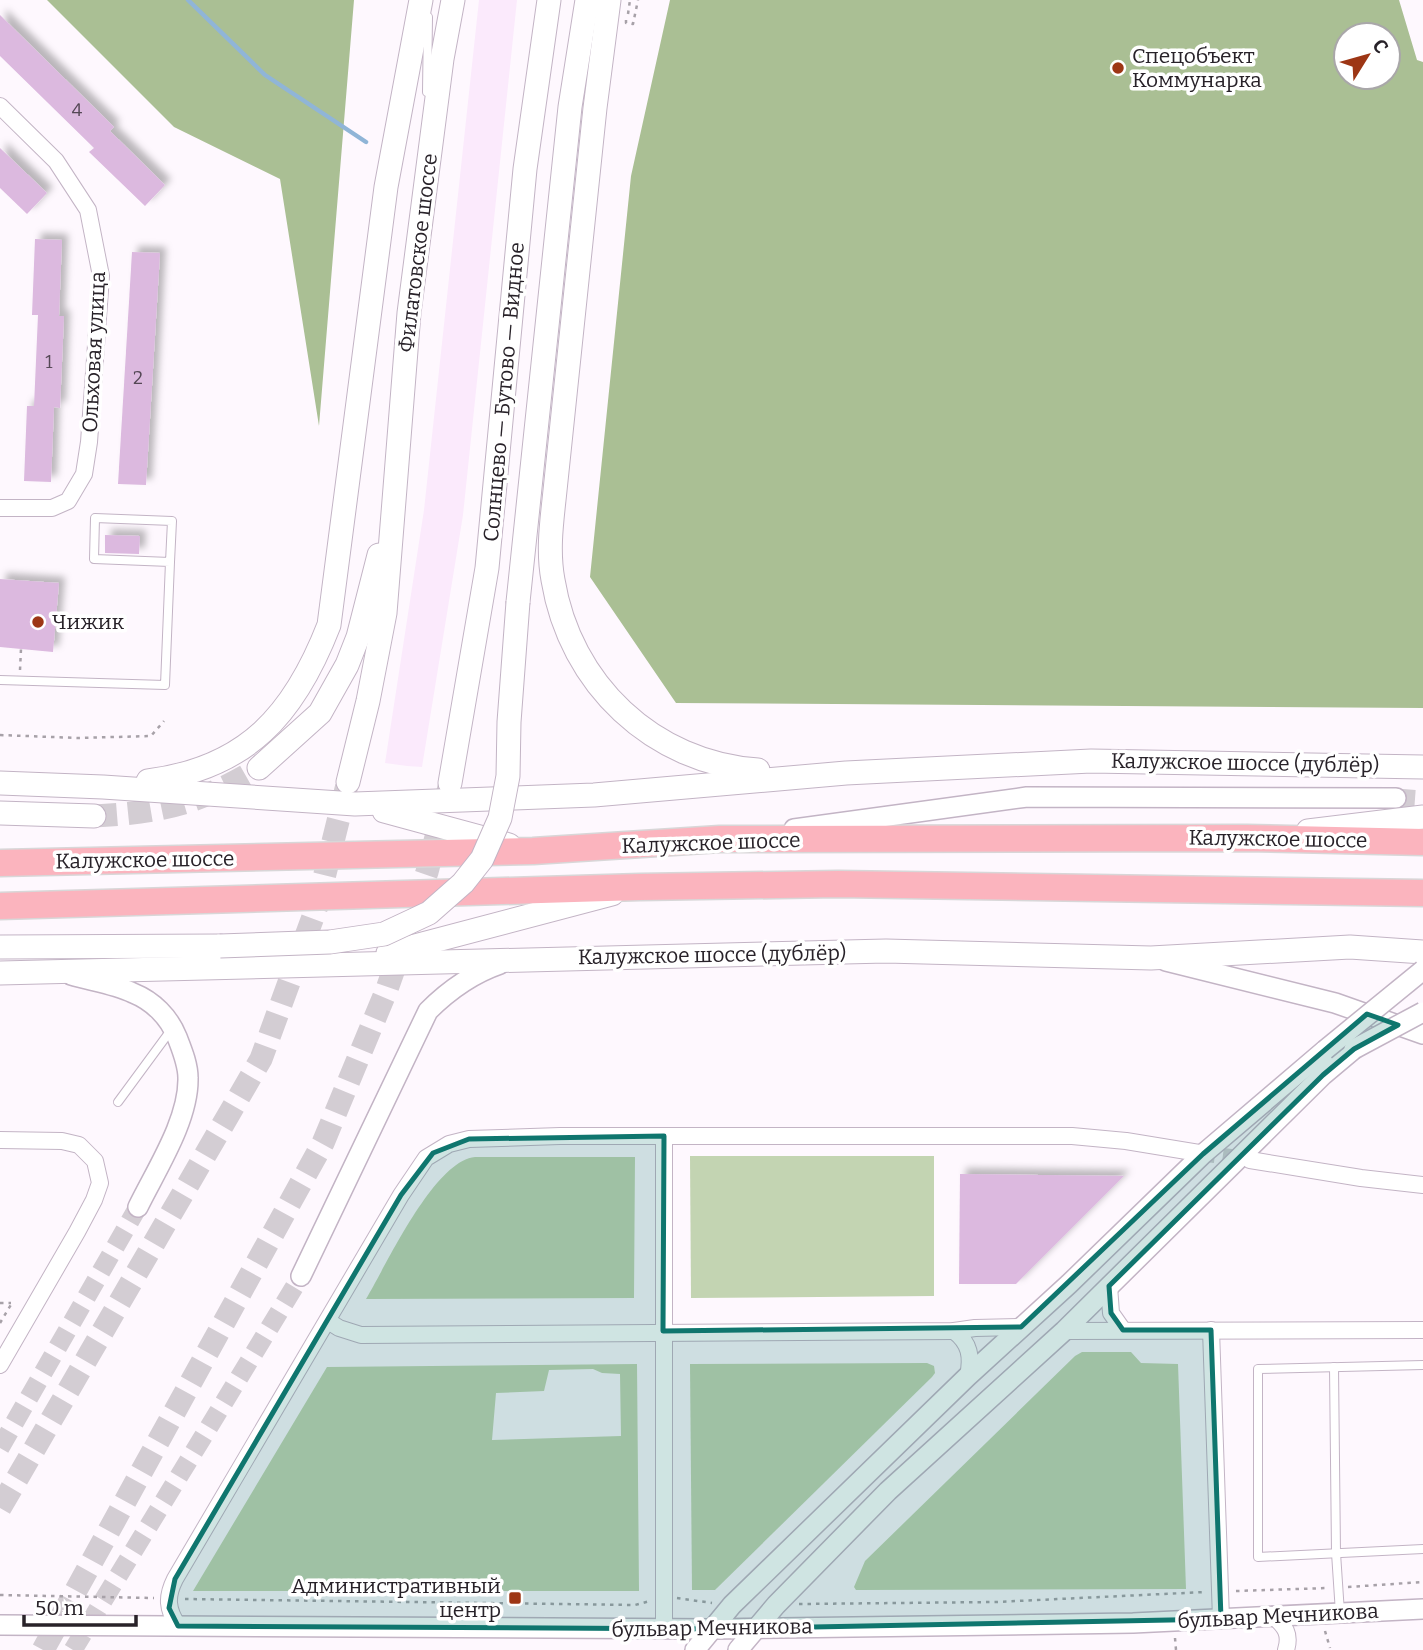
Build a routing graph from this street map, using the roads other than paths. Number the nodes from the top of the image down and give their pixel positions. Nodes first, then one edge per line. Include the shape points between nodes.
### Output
1 (421, 0) edge
2 (428, 0) edge
3 (453, 0) edge
4 (549, 0) edge
5 (601, 0) edge
6 (598, 4) edge
7 (590, 40) dead end
8 (0, 106) edge
9 (570, 107) junction
10 (427, 171) junction
11 (0, 508) edge
12 (392, 508) junction
13 (170, 562) junction
14 (0, 680) edge
15 (1423, 767) edge
16 (259, 768) tunnel mouth
17 (846, 773) junction
18 (348, 782) tunnel mouth
19 (0, 783) edge
20 (450, 783) tunnel mouth
21 (103, 787) junction
22 (1396, 798) tunnel mouth
23 (355, 804) junction
24 (0, 813) edge
25 (94, 816) tunnel mouth
26 (1423, 817) edge
27 (1246, 838) junction
28 (720, 839) junction
29 (1423, 842) edge
30 (533, 851) junction
31 (0, 863) edge
32 (640, 887) junction
33 (1423, 893) edge
34 (0, 906) edge
35 (0, 947) edge
36 (1423, 952) edge
37 (1151, 958) junction
38 (512, 960) junction
39 (341, 964) junction
40 (1423, 970) edge
41 (63, 973) junction
42 (0, 974) edge
43 (1423, 1012) edge
44 (173, 1028) junction
45 (1423, 1034) edge
46 (118, 1101) dead end
47 (664, 1136) junction
48 (0, 1140) edge
49 (1199, 1153) tunnel mouth
50 (1251, 1160) tunnel mouth
51 (1423, 1185) edge
52 (138, 1207) tunnel mouth
53 (301, 1276) tunnel mouth
54 (1109, 1286) junction
55 (328, 1321) junction
56 (1021, 1327) junction
57 (1123, 1330) junction
58 (1211, 1330) junction
59 (1423, 1330) edge
60 (663, 1331) junction
61 (954, 1331) junction
62 (1064, 1331) junction
63 (7, 1340) edge
64 (0, 1365) edge
65 (1423, 1365) edge
66 (1334, 1367) junction
67 (968, 1376) junction
68 (1423, 1549) edge
69 (1336, 1553) junction
70 (1423, 1609) edge
71 (1340, 1613) junction
72 (1273, 1616) junction
73 (1221, 1619) junction
74 (0, 1625) edge
75 (178, 1626) junction
76 (757, 1627) junction
77 (664, 1629) junction
78 (712, 1629) junction
79 (695, 1650) edge
80 (738, 1650) edge
81 (1286, 1650) edge

1 - 21 main road via 386,187 335,594 318,653 301,686 275,720 222,761 170,778
2 - 10 lane
3 - 10 main road, Филатовское шоссе
4 - 20 main road, Солнцево — Бутово — Видное via 525,169 487,568
5 - 6 lane
6 - 9 main road
6 - 17 main road via 595,108 551,530 558,603 575,648 604,692 629,718 673,747 734,768
7 - 9 lane
8 - 11 street, Ольховая улица via 56,161 88,210 101,276 84,474 68,501 52,508
9 - 35 main road, bridge via 518,601 508,776 500,818 482,859 429,913 384,934 330,942 220,946
10 - 12 main road, Филатовское шоссе
12 - 16 main road via 347,666 320,713
12 - 18 main road via 384,613
13 - 13 lane via 172,521 95,518 94,559
13 - 14 lane via 165,685
15 - 17 main road, Калужское шоссе (дублёр) via 1091,761
17 - 23 main road, Калужское шоссе (дублёр) via 594,795
19 - 21 main road
21 - 23 main road, Калужское шоссе (дублёр)
22 - 28 street via 1027,797
23 - 30 main road
24 - 25 main road
26 - 27 main road
27 - 28 highway, Калужское шоссе
27 - 29 highway, Калужское шоссе
28 - 30 highway, Калужское шоссе
30 - 31 highway, Калужское шоссе
32 - 33 highway, Калужское шоссе via 838,884
32 - 34 highway, Калужское шоссе
32 - 39 main road
36 - 37 main road, Калужское шоссе (дублёр) via 1350,947
37 - 38 main road, Калужское шоссе (дублёр) via 886,951
37 - 45 street via 1335,1003
38 - 39 main road, Калужское шоссе (дублёр)
38 - 53 street via 479,971 428,1011
39 - 41 main road, Калужское шоссе (дублёр)
40 - 56 street, bridge via 1203,1154
41 - 42 main road, Калужское шоссе (дублёр)
41 - 44 street via 133,993 158,1008
43 - 54 street, bridge via 1354,1049 1323,1075
44 - 46 lane
44 - 52 street via 188,1078 185,1105
47 - 49 street via 1072,1136
47 - 55 street via 478,1138 440,1148 414,1176
47 - 60 street
48 - 63 street via 79,1145 91,1155 100,1177 94,1200
50 - 51 street
54 - 57 street via 1109,1307
54 - 62 street
55 - 60 street via 361,1335
55 - 75 street via 175,1579 168,1599
56 - 61 street
56 - 67 street
57 - 58 street
57 - 62 street
58 - 59 street
58 - 73 street
60 - 61 street
60 - 77 street
61 - 67 street via 970,1353
62 - 76 street via 888,1491
63 - 64 street
65 - 66 lane
66 - 69 lane
66 - 69 lane via 1258,1369 1258,1557
67 - 78 street
68 - 69 lane
69 - 71 lane
70 - 71 street, бульвар Мечникова
71 - 72 street, бульвар Мечникова
72 - 73 street, бульвар Мечникова
72 - 81 street via 1287,1633
73 - 76 street, бульвар Мечникова
74 - 75 street, бульвар Мечникова
75 - 77 street, бульвар Мечникова
76 - 78 street, бульвар Мечникова
76 - 80 street
77 - 78 street, бульвар Мечникова
78 - 79 street

